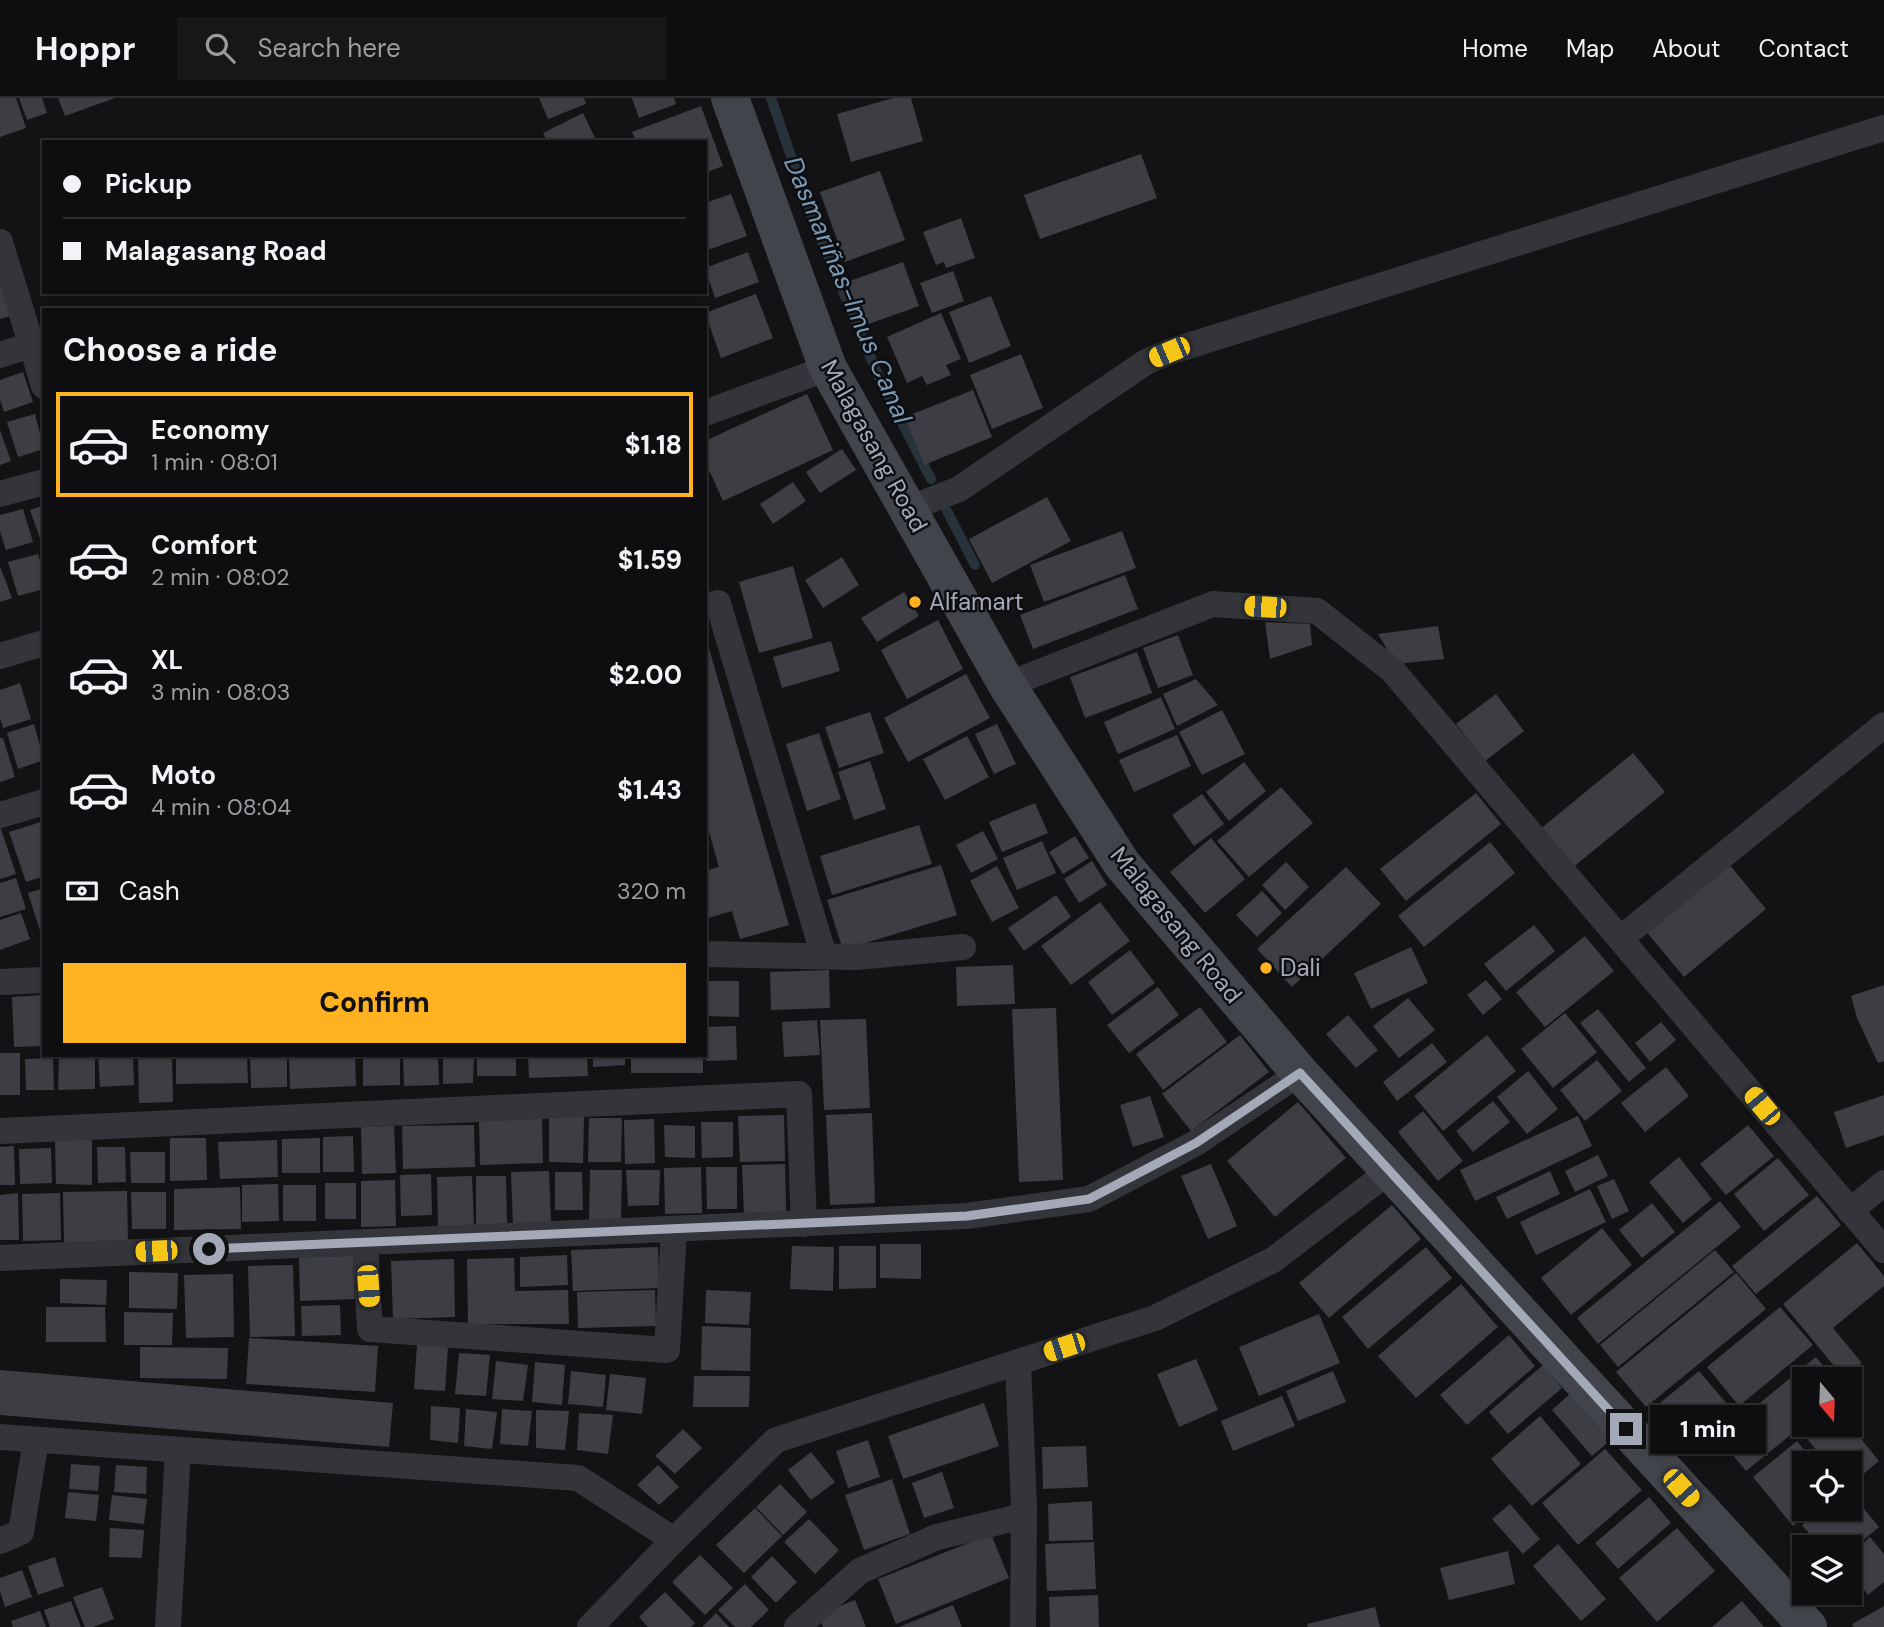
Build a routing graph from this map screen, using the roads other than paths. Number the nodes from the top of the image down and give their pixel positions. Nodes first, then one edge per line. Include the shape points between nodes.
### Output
1 (730, 98) edge
2 (1884, 128) edge
3 (0, 242) edge
4 (31, 345) junction
5 (0, 355) edge
6 (828, 368) junction
7 (42, 380) edge
8 (707, 412) edge
9 (42, 483) edge
10 (0, 494) edge
11 (908, 509) junction
12 (707, 606) edge
13 (42, 644) edge
14 (0, 656) edge
15 (1007, 685) junction
16 (1884, 725) edge
17 (42, 803) edge
18 (0, 815) edge
19 (1620, 939) junction
20 (962, 947) dead end
21 (707, 954) edge
22 (824, 957) junction
23 (42, 980) edge
24 (0, 982) edge
25 (1300, 1073) junction
26 (0, 1131) edge
27 (1391, 1170) junction
28 (1884, 1183) edge
29 (1850, 1211) junction
30 (804, 1224) junction
31 (674, 1230) junction
32 (365, 1242) junction
33 (1884, 1250) edge
34 (0, 1258) edge
35 (1018, 1362) junction
36 (0, 1437) edge
37 (36, 1440) junction
38 (178, 1450) junction
39 (1024, 1516) junction
40 (674, 1540) junction
41 (0, 1541) edge
42 (167, 1627) edge
43 (590, 1627) edge
44 (797, 1627) edge
45 (1023, 1627) edge
46 (1808, 1627) edge

1 - 6 main road, Malagasang Road
2 - 11 street via 1169,352 1146,362 959,489
3 - 4 street
4 - 5 street
4 - 7 street
6 - 8 street
6 - 11 main road, Malagasang Road
9 - 10 street
11 - 15 main road, Malagasang Road
12 - 22 street via 718,603
13 - 14 street
15 - 19 street via 1213,604 1317,611 1392,670
15 - 25 main road, Malagasang Road via 1122,864
16 - 19 street
17 - 18 street
19 - 29 street
20 - 22 street
21 - 22 street
23 - 24 street
25 - 27 main road, Malagasang Road
25 - 30 street via 1196,1143 1089,1199 967,1216
26 - 30 street via 799,1094
27 - 35 street via 1273,1260 1155,1318
27 - 46 main road, Malagasang Road
28 - 29 street
29 - 33 street
30 - 31 street
31 - 32 street
31 - 32 street via 667,1350 370,1329
32 - 34 street
35 - 39 street
35 - 40 street via 776,1440
36 - 37 street
37 - 38 street
37 - 41 street via 21,1532
38 - 40 street via 578,1478
38 - 42 street
39 - 44 street via 937,1538 860,1571
39 - 45 street
40 - 43 street

